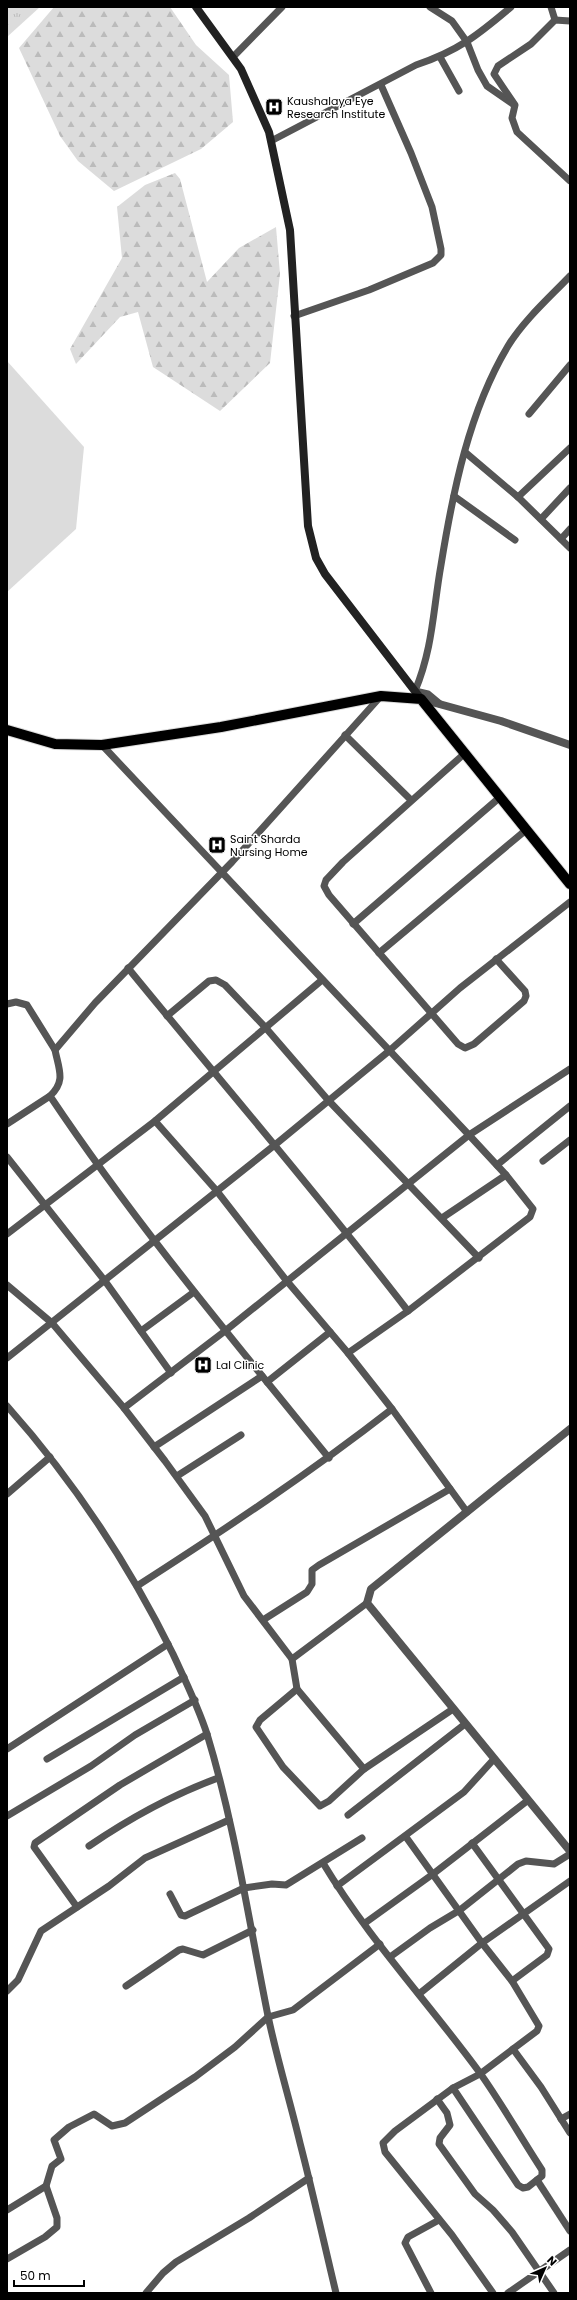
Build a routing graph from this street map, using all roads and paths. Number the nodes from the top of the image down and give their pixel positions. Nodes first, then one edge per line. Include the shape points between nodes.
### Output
1 (196, 7) edge
2 (282, 7) edge
3 (430, 7) edge
4 (511, 7) edge
5 (551, 7) edge
6 (555, 20) junction
7 (570, 21) edge
8 (467, 42) junction
9 (233, 57) junction
10 (440, 57) junction
11 (381, 85) junction
12 (459, 91) dead end
13 (515, 105) junction
14 (271, 141) junction
15 (570, 182) edge
16 (570, 276) edge
17 (294, 316) junction
18 (570, 365) edge
19 (529, 414) dead end
20 (570, 448) edge
21 (466, 453) junction
22 (570, 488) edge
23 (454, 496) junction
24 (518, 497) junction
25 (541, 519) junction
26 (570, 529) edge
27 (561, 539) junction
28 (515, 540) dead end
29 (570, 548) edge
30 (418, 695) junction
31 (381, 696) junction
32 (7, 730) edge
33 (345, 735) junction
34 (102, 745) junction
35 (570, 745) edge
36 (464, 754) junction
37 (499, 798) junction
38 (412, 800) junction
39 (526, 830) junction
40 (222, 872) junction
41 (570, 884) edge
42 (570, 902) edge
43 (353, 924) junction
44 (379, 953) junction
45 (496, 959) junction
46 (128, 968) junction
47 (322, 980) junction
48 (7, 1004) edge
49 (431, 1012) junction
50 (167, 1016) junction
51 (265, 1027) junction
52 (55, 1050) junction
53 (389, 1052) junction
54 (570, 1068) edge
55 (214, 1074) junction
56 (50, 1096) junction
57 (328, 1100) junction
58 (570, 1106) edge
59 (156, 1121) junction
60 (7, 1124) edge
61 (469, 1135) junction
62 (570, 1140) edge
63 (276, 1144) junction
64 (7, 1157) edge
65 (543, 1161) dead end
66 (497, 1165) junction
67 (97, 1166) junction
68 (506, 1175) junction
69 (408, 1182) junction
70 (216, 1190) junction
71 (45, 1205) junction
72 (442, 1218) junction
73 (345, 1233) junction
74 (7, 1234) edge
75 (155, 1241) junction
76 (479, 1258) junction
77 (286, 1280) junction
78 (105, 1281) junction
79 (7, 1285) edge
80 (194, 1292) junction
81 (408, 1311) junction
82 (52, 1323) junction
83 (141, 1331) junction
84 (225, 1331) junction
85 (330, 1332) junction
86 (348, 1353) junction
87 (7, 1358) edge
88 (171, 1372) junction
89 (262, 1376) junction
90 (267, 1382) junction
91 (7, 1406) edge
92 (124, 1408) junction
93 (392, 1409) junction
94 (570, 1429) edge
95 (241, 1435) dead end
96 (154, 1446) junction
97 (50, 1457) junction
98 (329, 1458) junction
99 (177, 1476) junction
100 (450, 1489) junction
101 (7, 1494) edge
102 (467, 1512) junction
103 (216, 1536) junction
104 (137, 1586) junction
105 (367, 1603) junction
106 (263, 1620) junction
107 (168, 1644) junction
108 (292, 1659) junction
109 (184, 1677) junction
110 (297, 1689) junction
111 (195, 1700) junction
112 (453, 1709) junction
113 (465, 1724) junction
114 (207, 1734) junction
115 (7, 1749) edge
116 (47, 1759) dead end
117 (494, 1759) junction
118 (364, 1769) junction
119 (218, 1778) junction
120 (527, 1801) junction
121 (7, 1816) edge
122 (348, 1816) dead end
123 (229, 1820) junction
124 (406, 1837) junction
125 (362, 1838) dead end
126 (472, 1843) junction
127 (89, 1846) dead end
128 (570, 1852) edge
129 (323, 1863) junction
130 (433, 1874) junction
131 (497, 1879) junction
132 (570, 1881) edge
133 (337, 1886) junction
134 (244, 1888) junction
135 (170, 1894) dead end
136 (77, 1907) junction
137 (460, 1910) junction
138 (524, 1916) junction
139 (365, 1923) junction
140 (253, 1930) junction
141 (482, 1943) junction
142 (380, 1944) junction
143 (390, 1958) junction
144 (512, 1981) junction
145 (126, 1986) dead end
146 (7, 1991) edge
147 (419, 1994) junction
148 (268, 2017) junction
149 (513, 2049) junction
150 (480, 2074) junction
151 (453, 2088) junction
152 (437, 2099) junction
153 (570, 2114) edge
154 (561, 2119) junction
155 (570, 2133) edge
156 (309, 2178) junction
157 (537, 2180) junction
158 (46, 2186) junction
159 (7, 2210) edge
160 (439, 2220) junction
161 (570, 2231) edge
162 (570, 2250) edge
163 (7, 2259) edge
164 (539, 2272) junction
165 (146, 2293) edge
166 (336, 2293) edge
167 (431, 2293) edge
168 (493, 2293) edge
169 (508, 2293) edge
170 (554, 2293) edge

1 - 9 main road
2 - 9 street
3 - 8 street via 452,21
4 - 8 street
5 - 6 street
6 - 7 street
6 - 13 street via 531,44 495,70 497,80
8 - 10 street
8 - 13 street via 487,86
9 - 14 main road via 241,69
10 - 11 street via 416,65
10 - 12 street
11 - 14 street
11 - 17 street via 432,207 442,248 441,255 433,263 369,290
13 - 15 street via 512,118 517,132
14 - 17 main road via 290,230
16 - 21 street via 508,345 479,408
17 - 30 main road via 308,526 316,558 325,574
18 - 19 street
20 - 24 street
21 - 23 street
21 - 24 street
22 - 25 street
23 - 28 street
23 - 30 street via 440,566 430,643
24 - 25 street
25 - 27 street
26 - 27 street
27 - 29 street
30 - 31 main road
30 - 35 street via 441,705 502,721
30 - 36 main road
31 - 33 street
31 - 34 main road via 205,730
32 - 34 main road via 55,744
33 - 38 street
33 - 40 street
34 - 40 street
36 - 37 main road
36 - 38 street
37 - 39 main road
37 - 43 street
38 - 43 street via 326,880 324,886 329,895
39 - 41 main road
39 - 44 street
40 - 46 street
40 - 47 street
42 - 45 street
43 - 44 street
44 - 49 street
45 - 49 street
45 - 49 street via 525,991 526,996 524,1002 474,1044 465,1048 458,1044
46 - 50 street
46 - 52 street
47 - 51 street
47 - 53 street
48 - 52 street via 16,1002 27,1005
49 - 53 street
50 - 51 street via 204,985 216,980 225,985
50 - 55 street
51 - 55 street
51 - 57 street
52 - 56 street via 60,1084
53 - 57 street
53 - 61 street
54 - 61 street
55 - 59 street
55 - 63 street
56 - 60 street
56 - 67 street
57 - 63 street
57 - 69 street
58 - 66 street
59 - 67 street
59 - 70 street
61 - 66 street
61 - 69 street
62 - 65 street
63 - 70 street
63 - 73 street
64 - 71 street
66 - 68 street
67 - 71 street
67 - 75 street
68 - 72 street
68 - 76 street via 529,1202 532,1209 530,1217
69 - 72 street
69 - 73 street
70 - 75 street
70 - 77 street
71 - 74 street
71 - 78 street
72 - 76 street
73 - 77 street
73 - 81 street
75 - 78 street
75 - 80 street
76 - 81 street
77 - 84 street
77 - 85 street
78 - 82 street
78 - 83 street
79 - 82 street
80 - 83 street
80 - 84 street
81 - 86 street
82 - 87 street
82 - 92 street
83 - 88 street
84 - 88 street
84 - 89 street
85 - 86 street
85 - 90 street
86 - 93 street
88 - 92 street
89 - 90 street
89 - 96 street
90 - 98 street
91 - 97 street
92 - 96 street
93 - 98 street
93 - 100 street
94 - 102 street
95 - 99 street
96 - 99 street
97 - 101 street
97 - 104 street via 122,1560
98 - 103 street
99 - 103 street
100 - 102 street
100 - 106 street via 318,1565 312,1570 312,1584 307,1592
102 - 105 street via 371,1588
103 - 104 street
103 - 106 street via 244,1596
104 - 107 street
105 - 108 street
105 - 112 street
106 - 108 street
107 - 109 street
107 - 115 street
108 - 110 street
109 - 111 street
109 - 116 street
110 - 118 street
110 - 118 street via 256,1725 283,1767 320,1806
111 - 114 street
111 - 121 street
112 - 113 street
112 - 118 street
113 - 117 street
113 - 122 street
114 - 119 street
114 - 136 street via 120,1785 35,1843 34,1847
117 - 120 street
117 - 124 street via 464,1792
119 - 123 street
119 - 127 street via 159,1804
120 - 126 street
120 - 128 street
123 - 134 street
123 - 136 street via 145,1858
124 - 130 street
124 - 133 street
125 - 129 street
126 - 130 street
126 - 131 street
128 - 131 street via 554,1864 522,1863
129 - 133 street
129 - 134 street via 286,1885
130 - 137 street
130 - 139 street
131 - 137 street
131 - 138 street
132 - 138 street
133 - 139 street
134 - 135 street via 183,1916 178,1912
134 - 140 street
136 - 146 street via 41,1931 18,1980
137 - 141 street
137 - 143 street via 430,1928
138 - 141 street
138 - 144 street via 549,1951
139 - 142 street
140 - 145 street via 203,1955 179,1950
140 - 148 street
141 - 144 street
141 - 147 street
142 - 143 street
142 - 148 street via 293,2010
143 - 147 street
144 - 149 street via 539,2026 537,2031
147 - 150 street
148 - 156 street
148 - 158 street via 235,2047 195,2077 125,2122 112,2126 98,2116 90,2115 60,2134 54,2140 61,2159 52,2166
149 - 150 street
149 - 154 street
150 - 151 street
150 - 157 street via 542,2170 542,2176
151 - 152 street
151 - 157 street via 518,2185 525,2188
152 - 160 street via 385,2140 383,2147
152 - 164 street via 447,2113 450,2125 440,2138 439,2144 476,2194 512,2232
153 - 154 street
154 - 155 street
156 - 165 street via 176,2262
156 - 166 street
157 - 161 street
158 - 159 street
158 - 163 street via 58,2222 57,2227
160 - 167 street via 408,2237 406,2243
160 - 168 street
162 - 164 street
164 - 169 street
164 - 170 street

